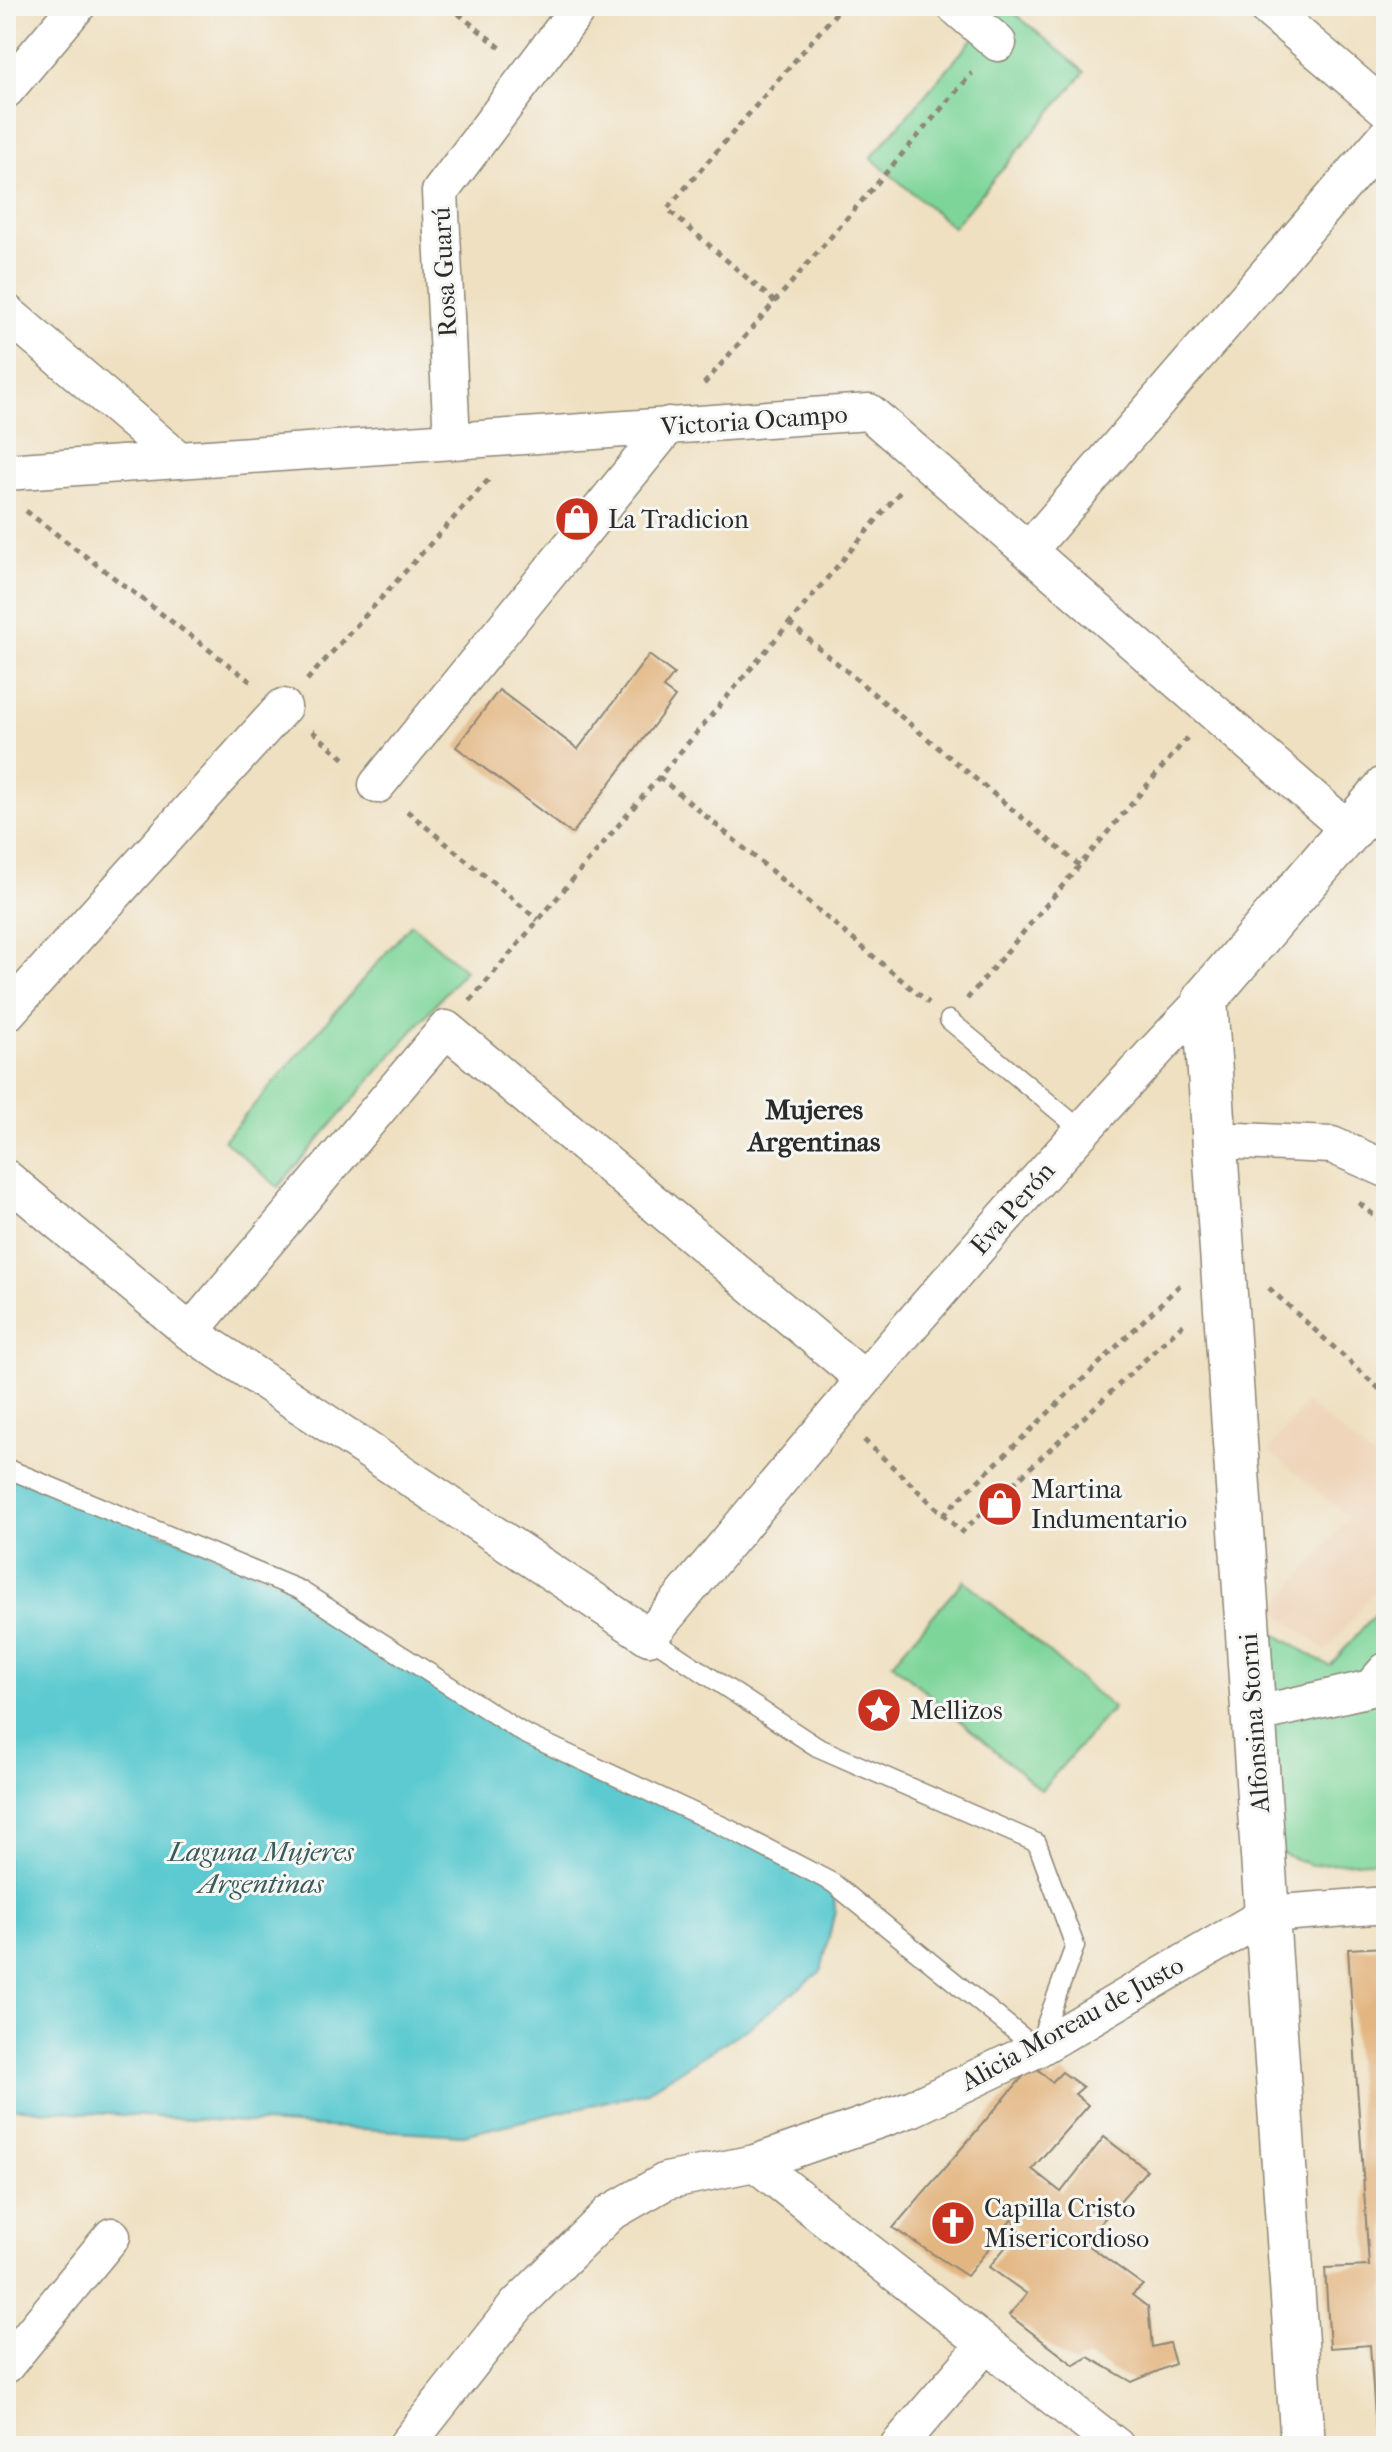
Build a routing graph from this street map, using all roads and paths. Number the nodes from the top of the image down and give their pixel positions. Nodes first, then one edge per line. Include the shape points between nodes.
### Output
1 (77, 6) edge
2 (449, 6) edge
3 (580, 6) edge
4 (842, 6) edge
5 (955, 6) edge
6 (1265, 6) edge
7 (998, 43) joint
8 (530, 72) junction
9 (6, 90) edge
10 (1386, 109) edge
11 (1386, 136) edge
12 (775, 302) junction
13 (6, 312) edge
14 (669, 425) junction
15 (452, 440) junction
16 (179, 460) junction
17 (927, 461) junction
18 (6, 472) edge
19 (19, 506) dead end
20 (1029, 550) junction
21 (789, 623) junction
22 (283, 707) joint
23 (1211, 709) junction
24 (659, 777) junction
25 (377, 785) dead end
26 (1386, 788) edge
27 (1348, 829) junction
28 (1080, 866) junction
29 (1205, 999) junction
30 (6, 1014) edge
31 (949, 1020) junction
32 (446, 1029) junction
33 (1080, 1129) junction
34 (1214, 1140) junction
35 (1386, 1169) edge
36 (6, 1178) edge
37 (1223, 1264) junction
38 (190, 1332) junction
39 (864, 1379) junction
40 (1386, 1395) edge
41 (835, 1412) junction
42 (6, 1468) edge
43 (943, 1515) junction
44 (649, 1637) junction
45 (1386, 1671) edge
46 (1253, 1715) junction
47 (1386, 1905) edge
48 (1267, 1914) junction
49 (1037, 2049) junction
50 (755, 2163) junction
51 (112, 2236) dead end
52 (985, 2345) junction
53 (6, 2365) edge
54 (406, 2446) edge
55 (898, 2446) edge
56 (1116, 2446) edge
57 (1303, 2446) edge

1 - 9 street
2 - 8 path
3 - 8 street, Rosa Guarú
4 - 12 path via 667,209
5 - 7 street
6 - 10 street
7 - 12 path
8 - 15 street, Rosa Guarú via 440,192
11 - 20 street
12 - 14 path
13 - 16 street
14 - 15 street, Victoria Ocampo
14 - 17 street, Victoria Ocampo via 869,412
14 - 25 street
15 - 16 street, Victoria Ocampo
16 - 18 street, Victoria Ocampo
17 - 20 street, Victoria Ocampo
17 - 21 path
19 - 22 path
20 - 23 street, Victoria Ocampo
21 - 24 path
21 - 28 path
22 - 30 street
23 - 27 street, Victoria Ocampo
23 - 28 path
24 - 31 path
24 - 32 path
26 - 27 street, Eva Perón
27 - 29 street, Eva Perón
28 - 31 path
29 - 33 street, Eva Perón
29 - 34 street, Alfonsina Storni
31 - 33 lane
32 - 38 street
32 - 39 street
33 - 39 street, Eva Perón
34 - 35 street via 1332,1145
34 - 37 street, Alfonsina Storni
36 - 38 street
37 - 40 path
37 - 43 path
37 - 43 path via 962,1532
37 - 46 street, Alfonsina Storni
38 - 44 street
39 - 41 street, Eva Perón
41 - 43 path
41 - 44 street, Eva Perón
42 - 49 lane via 300,1590 523,1733 833,1883
44 - 49 lane via 817,1747 1037,1843 1075,1946
45 - 46 street via 1371,1688
46 - 48 street, Alfonsina Storni
47 - 48 street, Alicia Moreau de Justo
48 - 49 street, Alicia Moreau de Justo
48 - 57 street, Alfonsina Storni
49 - 50 street, Alicia Moreau de Justo via 913,2108
50 - 52 street
50 - 54 street, Alicia Moreau de Justo via 666,2181 610,2213 517,2305
51 - 53 street
52 - 55 street
52 - 56 street

